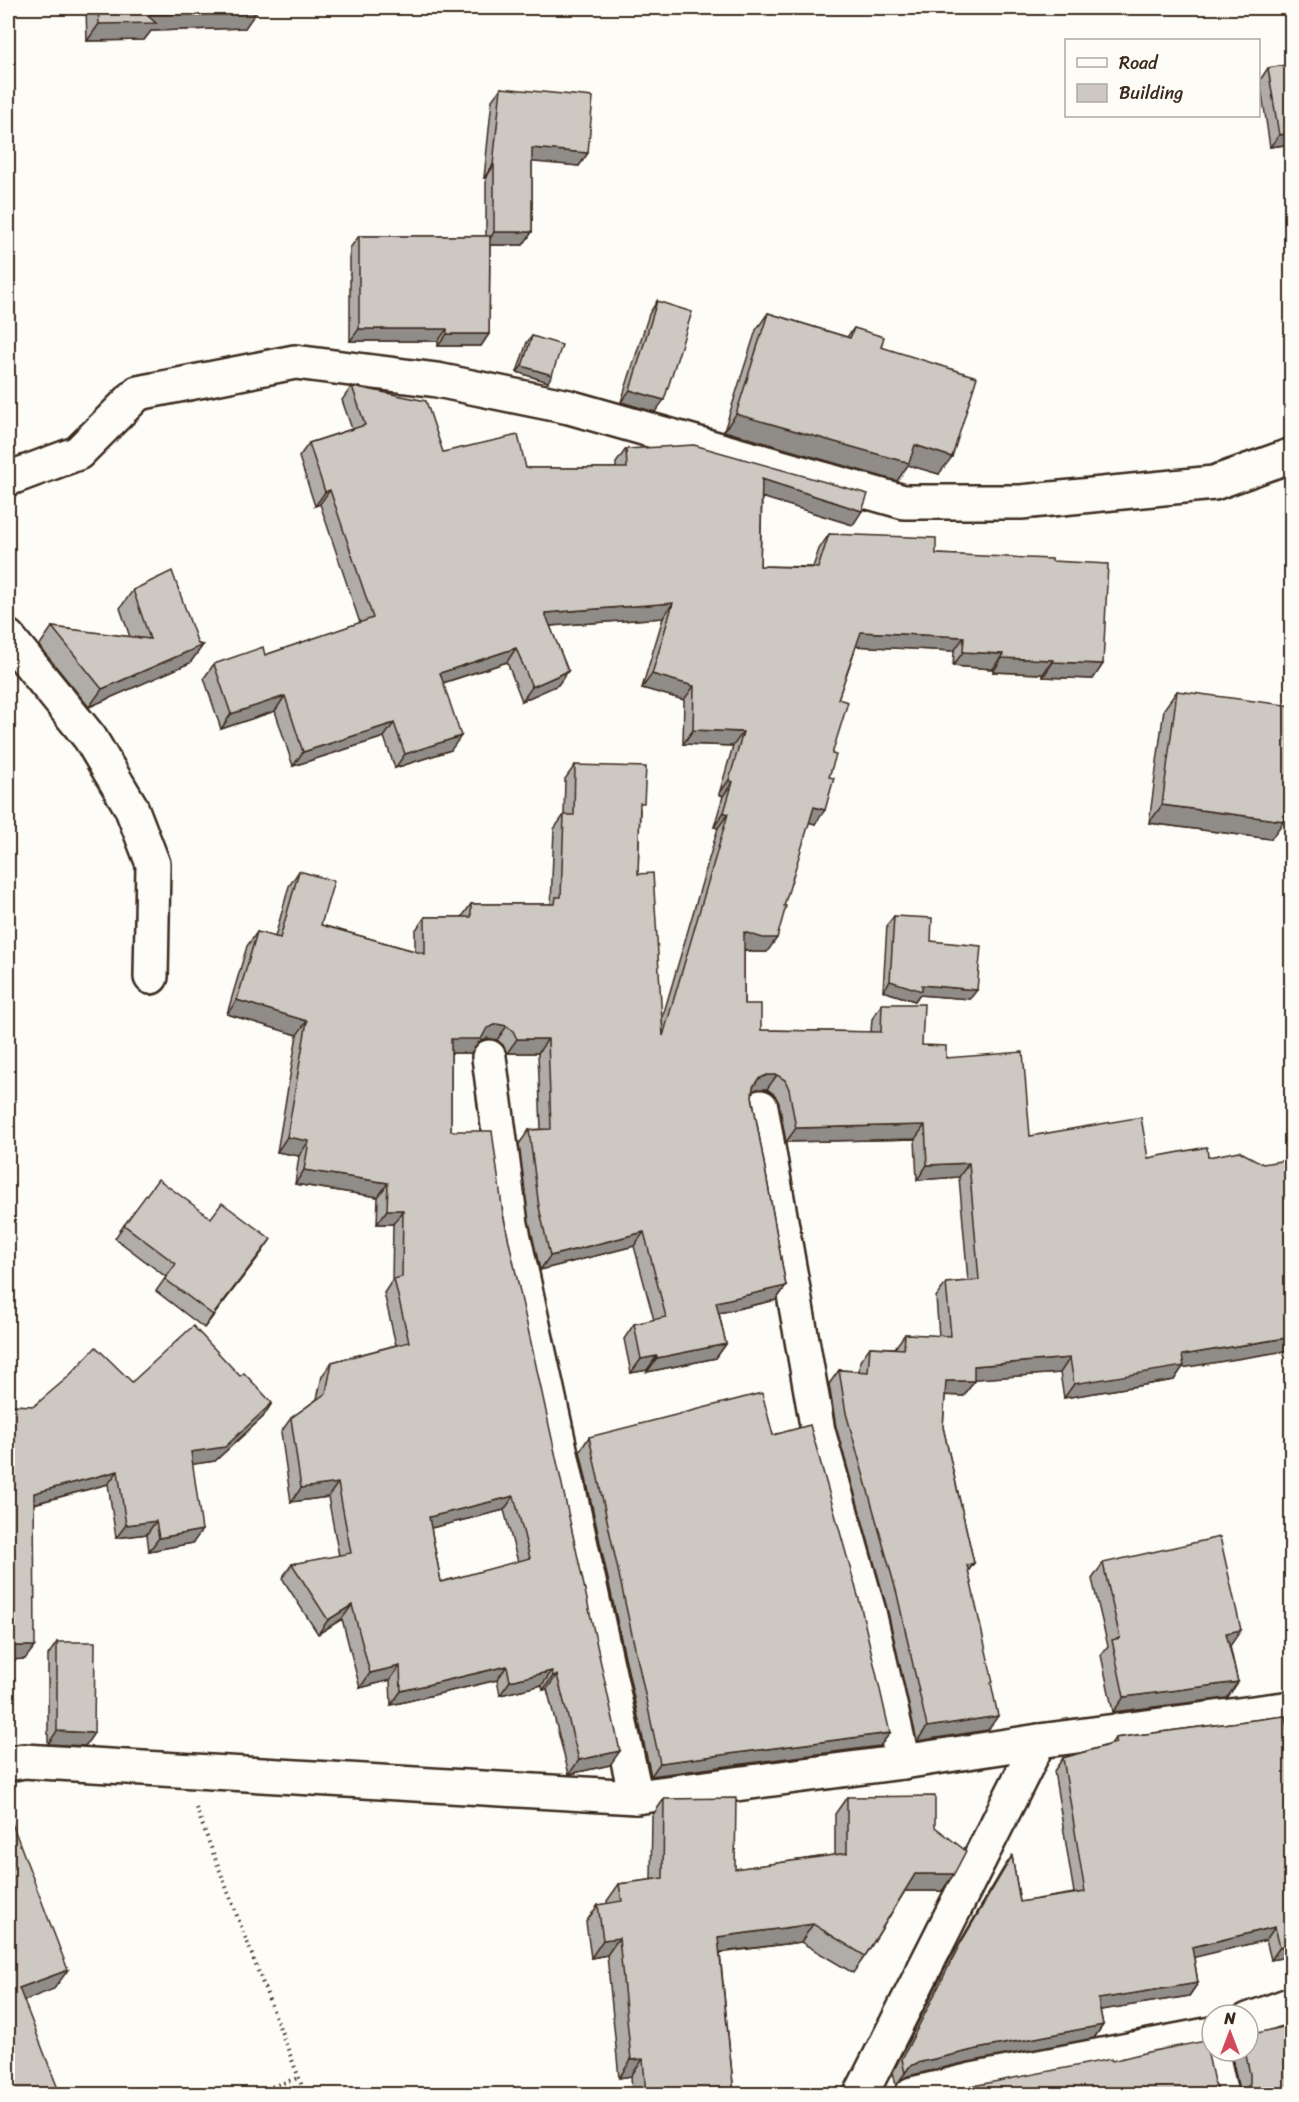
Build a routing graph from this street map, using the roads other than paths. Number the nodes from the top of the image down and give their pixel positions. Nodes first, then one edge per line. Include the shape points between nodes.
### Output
1 (1292, 455) edge
2 (8, 479) edge
3 (8, 637) edge
4 (151, 977) dead end
5 (489, 1057) dead end
6 (761, 1107) dead end
7 (1292, 1708) edge
8 (1039, 1741) junction
9 (903, 1762) junction
10 (8, 1764) edge
11 (636, 1797) junction
12 (1292, 2004) edge
13 (1260, 2016) edge
14 (1200, 2037) edge
15 (1215, 2063) edge
16 (974, 2087) edge
17 (861, 2094) edge
18 (912, 2094) edge
19 (1221, 2094) edge

1 - 2 street via 1214,483 1021,502 904,502 569,407 437,380 295,362 138,393 78,453
3 - 4 street via 90,738 131,807 153,864
5 - 11 street via 511,1224
6 - 9 street via 818,1431 869,1612
7 - 8 street
8 - 9 street
8 - 17 street
9 - 11 street
10 - 11 street via 24,1761
12 - 13 street
14 - 16 street
15 - 19 street
16 - 18 street

